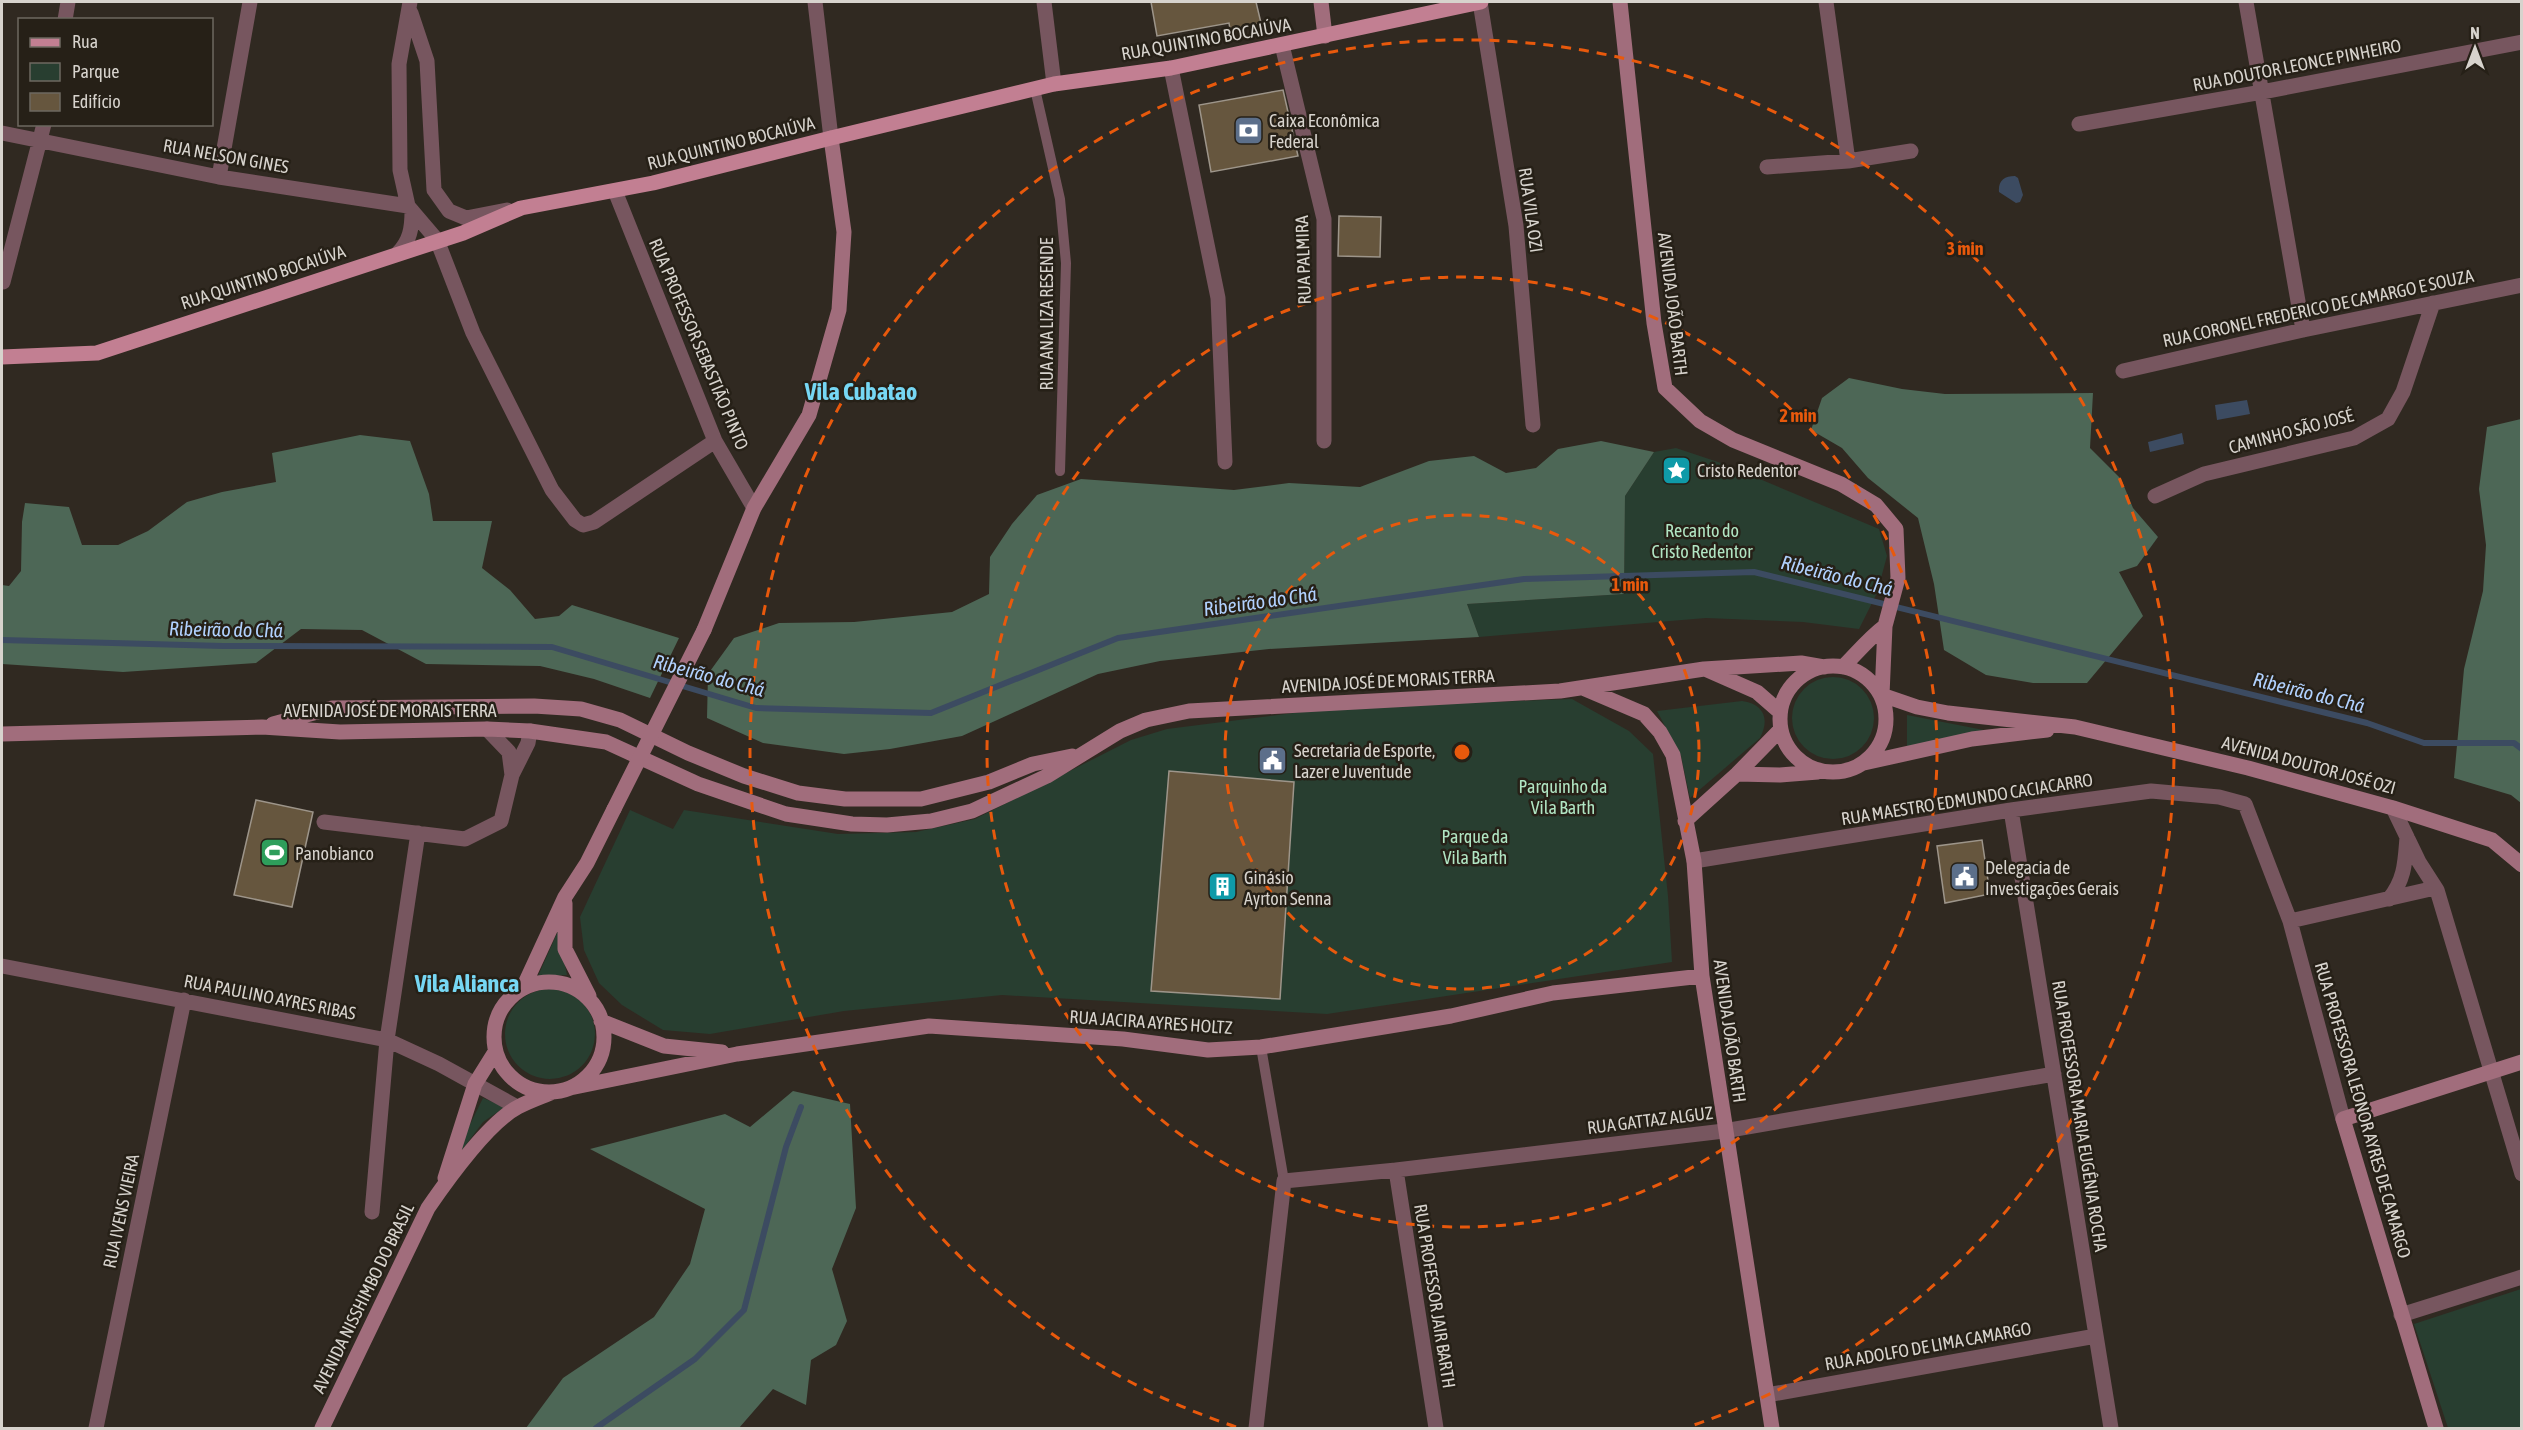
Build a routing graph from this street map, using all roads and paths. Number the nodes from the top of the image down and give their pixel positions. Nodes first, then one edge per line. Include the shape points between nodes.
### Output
1 (68, 2) edge
2 (250, 2) edge
3 (815, 2) edge
4 (1044, 2) edge
5 (1321, 2) edge
6 (1481, 2) edge
7 (1826, 2) edge
8 (2246, 2) edge
9 (1618, 4) edge
10 (410, 6) edge
11 (65, 18) edge
12 (1325, 36) junction
13 (2522, 42) edge
14 (1282, 45) junction
15 (1171, 68) junction
16 (1054, 84) junction
17 (1035, 89) junction
18 (2262, 92) junction
19 (2079, 124) dead end
20 (42, 132) edge
21 (2, 134) edge
22 (831, 138) junction
23 (1911, 151) dead end
24 (1848, 160) junction
25 (1767, 167) dead end
26 (219, 177) junction
27 (615, 191) junction
28 (521, 208) junction
29 (410, 209) junction
30 (436, 240) junction
31 (398, 253) junction
32 (3, 282) edge
33 (2522, 285) edge
34 (2433, 303) junction
35 (2303, 330) junction
36 (2, 357) edge
37 (2123, 371) dead end
38 (1533, 426) dead end
39 (715, 441) junction
40 (1324, 441) dead end
41 (1225, 462) dead end
42 (1060, 471) dead end
43 (2155, 496) dead end
44 (754, 508) junction
45 (1885, 626) junction
46 (1824, 667) junction
47 (1843, 667) junction
48 (1704, 669) junction
49 (1582, 688) junction
50 (1882, 695) junction
51 (1780, 712) junction
52 (262, 727) junction
53 (2076, 727) junction
54 (486, 729) junction
55 (1781, 729) junction
56 (530, 731) junction
57 (2, 734) edge
58 (1081, 754) junction
59 (1864, 763) junction
60 (1825, 772) junction
61 (1737, 774) junction
62 (512, 775) junction
63 (2245, 804) joint
64 (2393, 808) junction
65 (2011, 810) junction
66 (1685, 821) junction
67 (324, 822) dead end
68 (418, 833) junction
69 (2407, 837) junction
70 (1694, 861) junction
71 (2522, 865) edge
72 (2435, 888) junction
73 (565, 897) junction
74 (2389, 898) junction
75 (2290, 921) junction
76 (2, 966) edge
77 (1702, 976) junction
78 (523, 988) junction
79 (184, 1000) junction
80 (590, 1000) junction
81 (601, 1021) junction
82 (387, 1040) junction
83 (1261, 1047) junction
84 (495, 1052) junction
85 (737, 1054) junction
86 (2522, 1062) edge
87 (2492, 1070) junction
88 (2054, 1074) junction
89 (475, 1084) junction
90 (570, 1088) junction
91 (553, 1092) junction
92 (517, 1107) junction
93 (2343, 1119) junction
94 (1724, 1131) junction
95 (1396, 1170) junction
96 (2522, 1173) edge
97 (1284, 1181) junction
98 (443, 1186) junction
99 (372, 1212) dead end
100 (2522, 1277) edge
101 (2401, 1315) junction
102 (2096, 1336) junction
103 (1767, 1395) junction
104 (96, 1428) edge
105 (322, 1428) edge
106 (1256, 1428) edge
107 (1436, 1428) edge
108 (1772, 1428) edge
109 (2111, 1428) edge
110 (2436, 1428) edge

1 - 11 street
2 - 26 street
3 - 22 street
4 - 16 street
5 - 12 main road
6 - 12 main road, RUA QUINTINO BOCAIÚVA
6 - 38 street, RUA VILA OZI via 1516,226
7 - 24 street
8 - 18 street
9 - 45 main road, AVENIDA JOÃO BARTH via 1654,323 1665,388 1700,421 1732,440 1841,484 1876,505 1896,529 1898,578
10 - 28 street via 427,61 434,190 449,211 466,218
10 - 29 street via 399,64 400,170
12 - 14 main road, RUA QUINTINO BOCAIÚVA
13 - 18 street, RUA DOUTOR LEONCE PINHEIRO
14 - 15 main road, RUA QUINTINO BOCAIÚVA
14 - 40 street, RUA PALMIRA via 1324,219
15 - 16 main road, RUA QUINTINO BOCAIÚVA
15 - 41 street via 1218,298
16 - 17 main road, RUA QUINTINO BOCAIÚVA
17 - 22 main road, RUA QUINTINO BOCAIÚVA
17 - 42 lane, RUA ANA LIZA RESENDE via 1060,199 1066,263
18 - 19 street, RUA DOUTOR LEONCE PINHEIRO
18 - 35 street
20 - 21 street, RUA NELSON GINES
20 - 26 street, RUA NELSON GINES
20 - 32 street
22 - 27 main road, RUA QUINTINO BOCAIÚVA
22 - 44 main road via 844,232 839,310 809,415
23 - 24 street
24 - 25 street
26 - 29 street, RUA NELSON GINES
27 - 28 main road, RUA QUINTINO BOCAIÚVA
27 - 39 street, RUA PROFESSOR SEBASTIÃO PINTO
28 - 30 main road, RUA QUINTINO BOCAIÚVA
29 - 30 street
29 - 31 street via 412,226 407,244
30 - 31 main road, RUA QUINTINO BOCAIÚVA
30 - 39 street via 474,333 552,490 575,520 583,525 594,522
31 - 36 main road, RUA QUINTINO BOCAIÚVA via 97,352
33 - 34 street, RUA CORONEL FREDERICO DE CAMARGO E SOUZA
34 - 35 street, RUA CORONEL FREDERICO DE CAMARGO E SOUZA
34 - 43 street, CAMINHO SÃO JOSÉ via 2403,392 2388,419 2354,438 2204,474
35 - 37 street, RUA CORONEL FREDERICO DE CAMARGO E SOUZA
39 - 44 street, RUA PROFESSOR SEBASTIÃO PINTO
44 - 73 main road, bridge via 704,630 587,863
45 - 47 main road
45 - 50 main road, AVENIDA JOÃO BARTH
46 - 47 main road
46 - 48 main road, AVENIDA JOSÉ DE MORAIS TERRA via 1801,663
46 - 51 main road via 1802,675 1789,688
47 - 50 main road via 1870,680
48 - 49 main road, AVENIDA JOSÉ DE MORAIS TERRA
48 - 51 main road via 1757,692
49 - 58 main road, AVENIDA JOSÉ DE MORAIS TERRA via 1189,711 1133,725
49 - 66 main road, AVENIDA JOÃO BARTH via 1644,714 1660,732 1673,755
50 - 53 main road, AVENIDA DOUTOR JOSÉ OZI via 1948,713
50 - 59 main road via 1886,731 1879,748
51 - 55 main road
52 - 54 main road, AVENIDA JOSÉ DE MORAIS TERRA via 340,732
52 - 57 main road
52 - 58 main road, AVENIDA JOSÉ DE MORAIS TERRA via 332,708 581,709 620,720 744,776 798,793 845,799 921,799 989,782 1033,764
53 - 59 main road, AVENIDA DOUTOR JOSÉ OZI via 1972,739
53 - 64 main road, AVENIDA DOUTOR JOSÉ OZI
54 - 56 main road, AVENIDA JOSÉ DE MORAIS TERRA
54 - 62 street via 509,752
55 - 60 main road via 1791,752 1803,764
55 - 61 main road
56 - 58 main road, AVENIDA JOSÉ DE MORAIS TERRA via 606,742 698,784 786,814 852,824 931,821 972,811 1047,776
56 - 62 street
59 - 60 main road via 1836,773
60 - 61 main road
61 - 66 main road
62 - 68 street via 501,821 489,829 465,839
63 - 65 street, RUA MAESTRO EDMUNDO CACIACARRO via 2219,797 2151,791
63 - 75 street, RUA PROFESSORA LEONOR AYRES DE CAMARGO
64 - 69 street
64 - 71 main road, AVENIDA DOUTOR JOSÉ OZI via 2492,840
65 - 70 street, RUA MAESTRO EDMUNDO CACIACARRO
65 - 88 street, RUA PROFESSORA MARIA EUGÊNIA ROCHA
66 - 70 main road, AVENIDA JOÃO BARTH
67 - 68 street
68 - 82 street
69 - 72 street
69 - 74 street via 2400,886
70 - 77 main road, AVENIDA JOÃO BARTH
72 - 74 street
72 - 87 street
73 - 78 main road
73 - 80 main road via 565,949
74 - 75 street
75 - 93 street, RUA PROFESSORA LEONOR AYRES DE CAMARGO
76 - 79 street, RUA PAULINO AYRES RIBAS
77 - 83 main road, RUA JACIRA AYRES HOLTZ via 1553,993 1451,1016
77 - 94 main road, AVENIDA JOÃO BARTH
78 - 80 main road via 541,982 560,982
78 - 84 main road via 508,999 497,1015 493,1033
79 - 82 street, RUA PAULINO AYRES RIBAS
79 - 104 street, RUA IVENS VIEIRA
80 - 81 main road
81 - 85 main road via 664,1046
81 - 90 main road via 603,1049 597,1066
82 - 89 street, RUA PAULINO AYRES RIBAS
82 - 99 street
83 - 85 main road, RUA JACIRA AYRES HOLTZ via 1208,1050 1123,1039 929,1026
83 - 97 lane
84 - 89 main road, AVENIDA NISSHIMBO DO BRASIL
84 - 91 main road via 503,1069 516,1082 534,1090
85 - 90 main road
86 - 87 main road
87 - 93 main road
87 - 96 street
88 - 94 street, RUA GATTAZ ALGUZ
88 - 102 street, RUA PROFESSORA MARIA EUGÊNIA ROCHA
89 - 92 street, RUA PAULINO AYRES RIBAS
89 - 98 main road, AVENIDA NISSHIMBO DO BRASIL
90 - 91 main road
91 - 92 main road, AVENIDA NISSHIMBO DO BRASIL
92 - 98 main road, AVENIDA NISSHIMBO DO BRASIL via 484,1136
93 - 101 main road, RUA PROFESSORA LEONOR AYRES DE CAMARGO
94 - 95 street, RUA GATTAZ ALGUZ
94 - 103 main road, AVENIDA JOÃO BARTH
95 - 97 street, RUA GATTAZ ALGUZ
95 - 107 street, RUA PROFESSOR JAIR BARTH
97 - 106 street
98 - 105 main road, AVENIDA NISSHIMBO DO BRASIL via 428,1208
100 - 101 street
101 - 110 main road, RUA PROFESSORA LEONOR AYRES DE CAMARGO
102 - 103 street, RUA ADOLFO DE LIMA CAMARGO
102 - 109 street, RUA PROFESSORA MARIA EUGÊNIA ROCHA
103 - 108 main road, AVENIDA JOÃO BARTH

